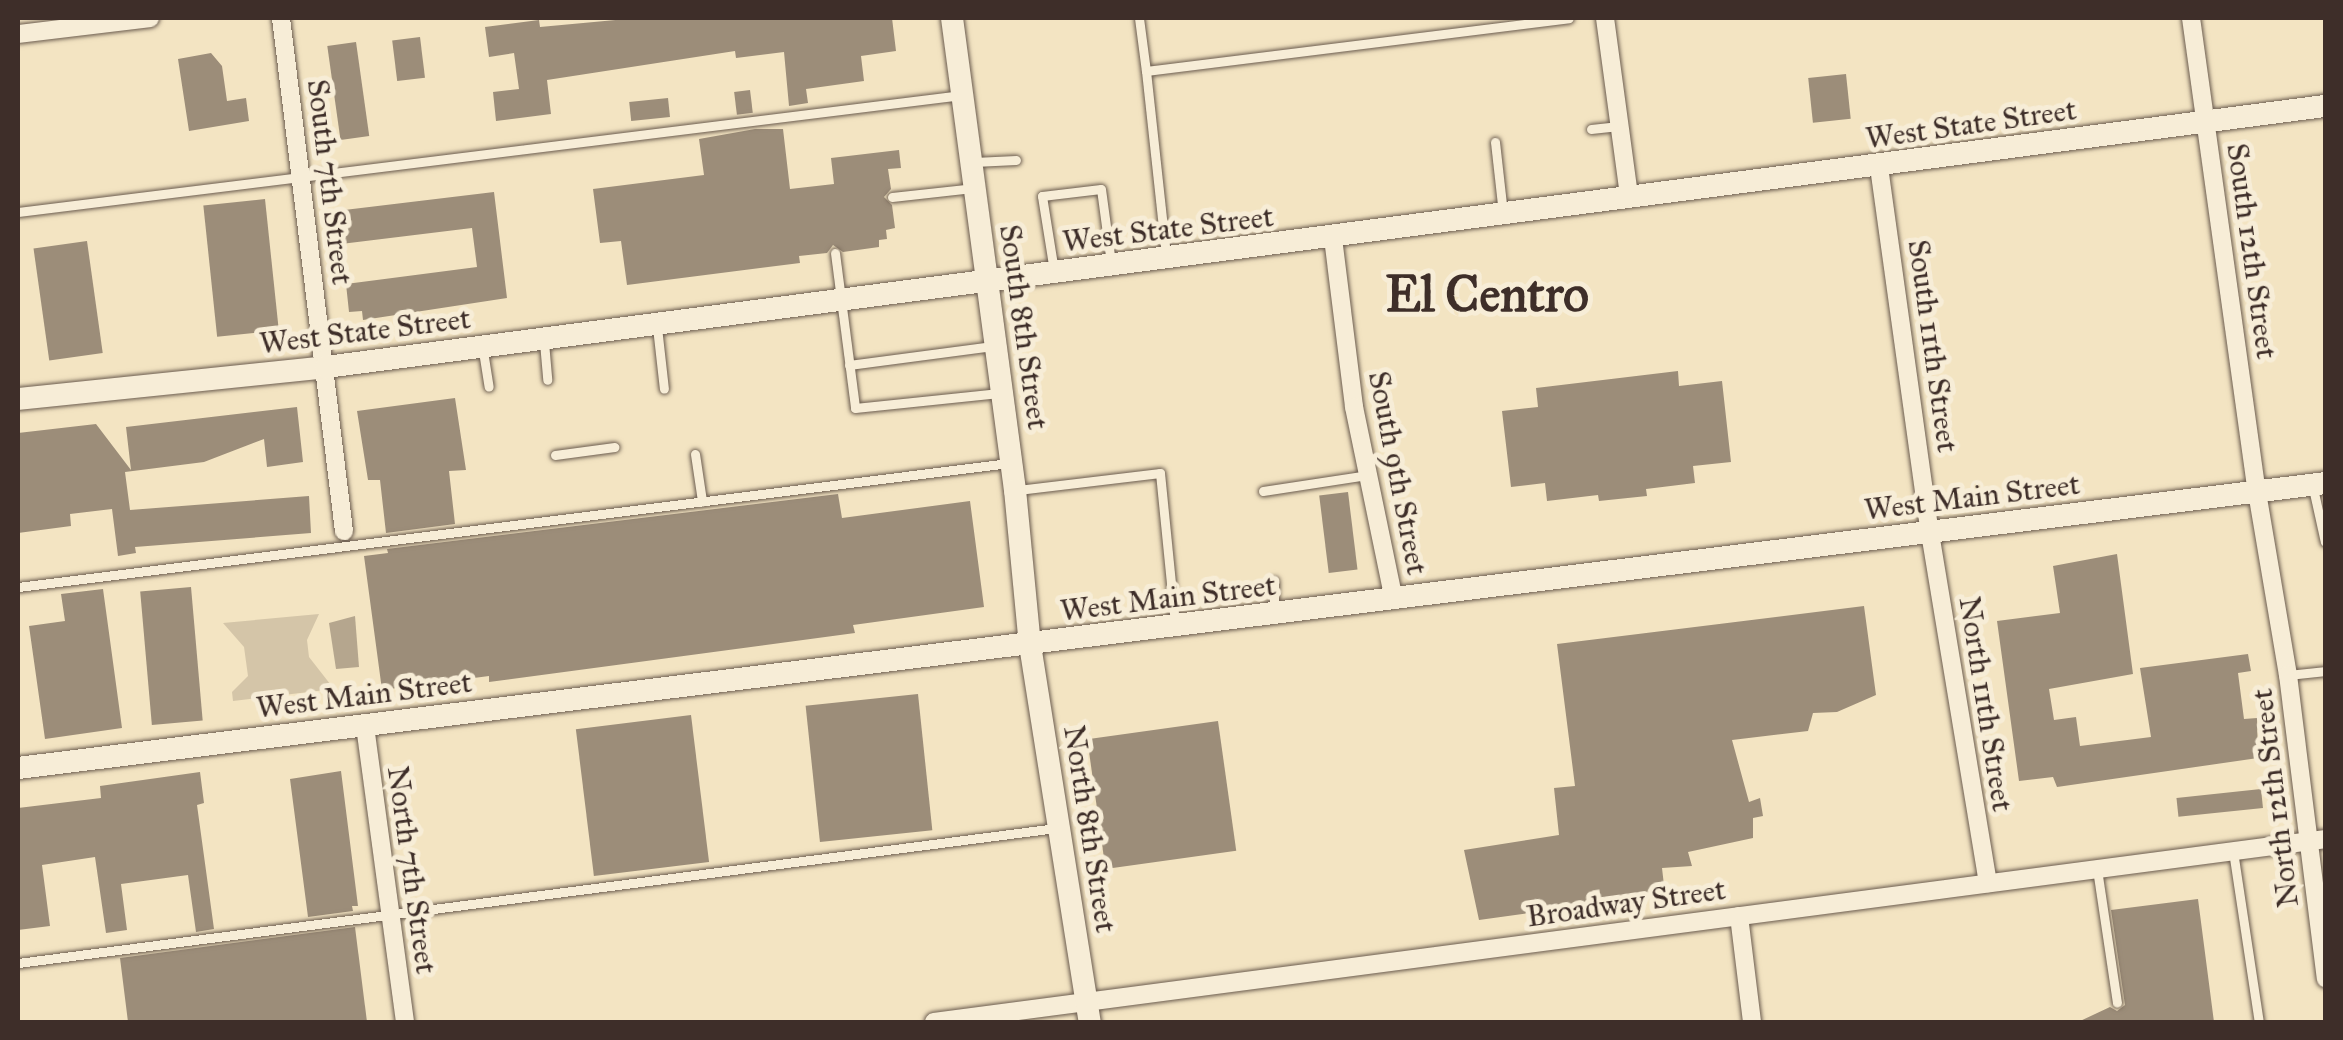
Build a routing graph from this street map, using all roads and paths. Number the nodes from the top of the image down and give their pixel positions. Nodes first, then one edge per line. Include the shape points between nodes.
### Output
1 (150, 18) edge
2 (281, 18) edge
3 (952, 18) edge
4 (1139, 18) edge
5 (1569, 18) edge
6 (1605, 18) edge
7 (2191, 18) edge
8 (18, 34) edge
9 (1146, 71) junction
10 (962, 95) junction
11 (2326, 106) edge
12 (2206, 122) junction
13 (1620, 126) junction
14 (1590, 129) dead end
15 (1495, 142) dead end
16 (1016, 160) dead end
17 (971, 162) junction
18 (1878, 167) junction
19 (302, 176) junction
20 (975, 188) junction
21 (1629, 196) junction
22 (892, 197) dead end
23 (18, 212) edge
24 (1504, 214) junction
25 (1333, 238) junction
26 (835, 252) dead end
27 (1166, 259) junction
28 (1112, 266) junction
29 (1054, 273) junction
30 (987, 282) junction
31 (842, 300) junction
32 (656, 325) junction
33 (544, 339) junction
34 (996, 346) junction
35 (482, 347) junction
36 (850, 365) junction
37 (326, 367) junction
38 (547, 380) dead end
39 (489, 387) dead end
40 (664, 390) dead end
41 (1002, 392) junction
42 (18, 399) edge
43 (614, 447) dead end
44 (555, 454) dead end
45 (695, 454) dead end
46 (1012, 462) junction
47 (1367, 475) junction
48 (2319, 484) edge
49 (1015, 490) junction
50 (1262, 491) dead end
51 (2257, 492) junction
52 (702, 501) junction
53 (344, 532) dead end
54 (1930, 533) junction
55 (2325, 542) edge
56 (1274, 581) dead end
57 (18, 587) edge
58 (1394, 600) junction
59 (1274, 615) junction
60 (1176, 627) junction
61 (1030, 645) junction
62 (2326, 670) edge
63 (2288, 675) junction
64 (365, 726) junction
65 (18, 768) edge
66 (1060, 828) junction
67 (2317, 841) edge
68 (2233, 851) junction
69 (2097, 869) junction
70 (1988, 883) junction
71 (390, 914) junction
72 (1739, 916) junction
73 (18, 962) edge
74 (2326, 979) edge
75 (2117, 1003) dead end
76 (1089, 1012) edge
77 (405, 1022) edge
78 (934, 1022) edge
79 (1752, 1022) edge
80 (2259, 1022) edge

1 - 8 street
2 - 19 street, South 7th Street
3 - 10 street, South 8th Street
4 - 9 lane
5 - 9 lane
6 - 13 street
7 - 12 street, South 12th Street
9 - 27 lane
10 - 17 street, South 8th Street
10 - 19 lane
11 - 12 street, West State Street
12 - 18 street, West State Street
12 - 51 street, South 12th Street
13 - 14 lane
13 - 21 street
15 - 24 lane
16 - 17 lane
17 - 20 street, South 8th Street
18 - 21 street, West State Street
18 - 54 street, South 11th Street
19 - 23 lane
19 - 37 street, South 7th Street
20 - 22 lane
20 - 30 street, South 8th Street
21 - 24 street, West State Street
24 - 25 street, West State Street
25 - 27 street, West State Street
25 - 47 street, South 9th Street
26 - 31 lane
27 - 28 street, West State Street
28 - 29 street, West State Street
28 - 29 lane via 1101,190 1042,196
29 - 30 street, West State Street
30 - 31 street, West State Street
30 - 34 street, South 8th Street
31 - 32 street, West State Street
31 - 36 lane
32 - 33 street, West State Street
32 - 40 lane
33 - 35 street, West State Street
33 - 38 lane
34 - 36 lane
34 - 41 street, South 8th Street
35 - 37 street, West State Street
35 - 39 lane
36 - 41 lane via 855,408
37 - 42 street, West State Street
37 - 53 street, South 7th Street
41 - 46 street, South 8th Street
43 - 44 lane
45 - 52 lane
46 - 49 street, South 8th Street
46 - 52 lane
47 - 50 lane
47 - 58 street, South 9th Street
48 - 51 street, West Main Street
48 - 55 lane
49 - 60 lane via 1160,473
49 - 61 street, South 8th Street
51 - 54 street, West Main Street
51 - 63 street, North 12th Street
52 - 57 lane
54 - 58 street, West Main Street
54 - 70 street, North 11th Street
56 - 59 lane
58 - 59 street, West Main Street
59 - 60 street, West Main Street
60 - 61 street, West Main Street
61 - 64 street, West Main Street
61 - 66 street, North 8th Street
62 - 63 lane
63 - 67 street, North 12th Street
64 - 65 street, West Main Street
64 - 71 street, North 7th Street
66 - 71 lane
66 - 76 street, North 8th Street
67 - 68 street, Broadway Street
67 - 74 street, North 12th Street
68 - 69 street, Broadway Street
68 - 80 lane
69 - 70 street, Broadway Street
69 - 75 lane
70 - 72 street, Broadway Street
71 - 73 lane
71 - 77 street, North 7th Street
72 - 76 street, Broadway Street
72 - 79 street
76 - 78 street, Broadway Street

